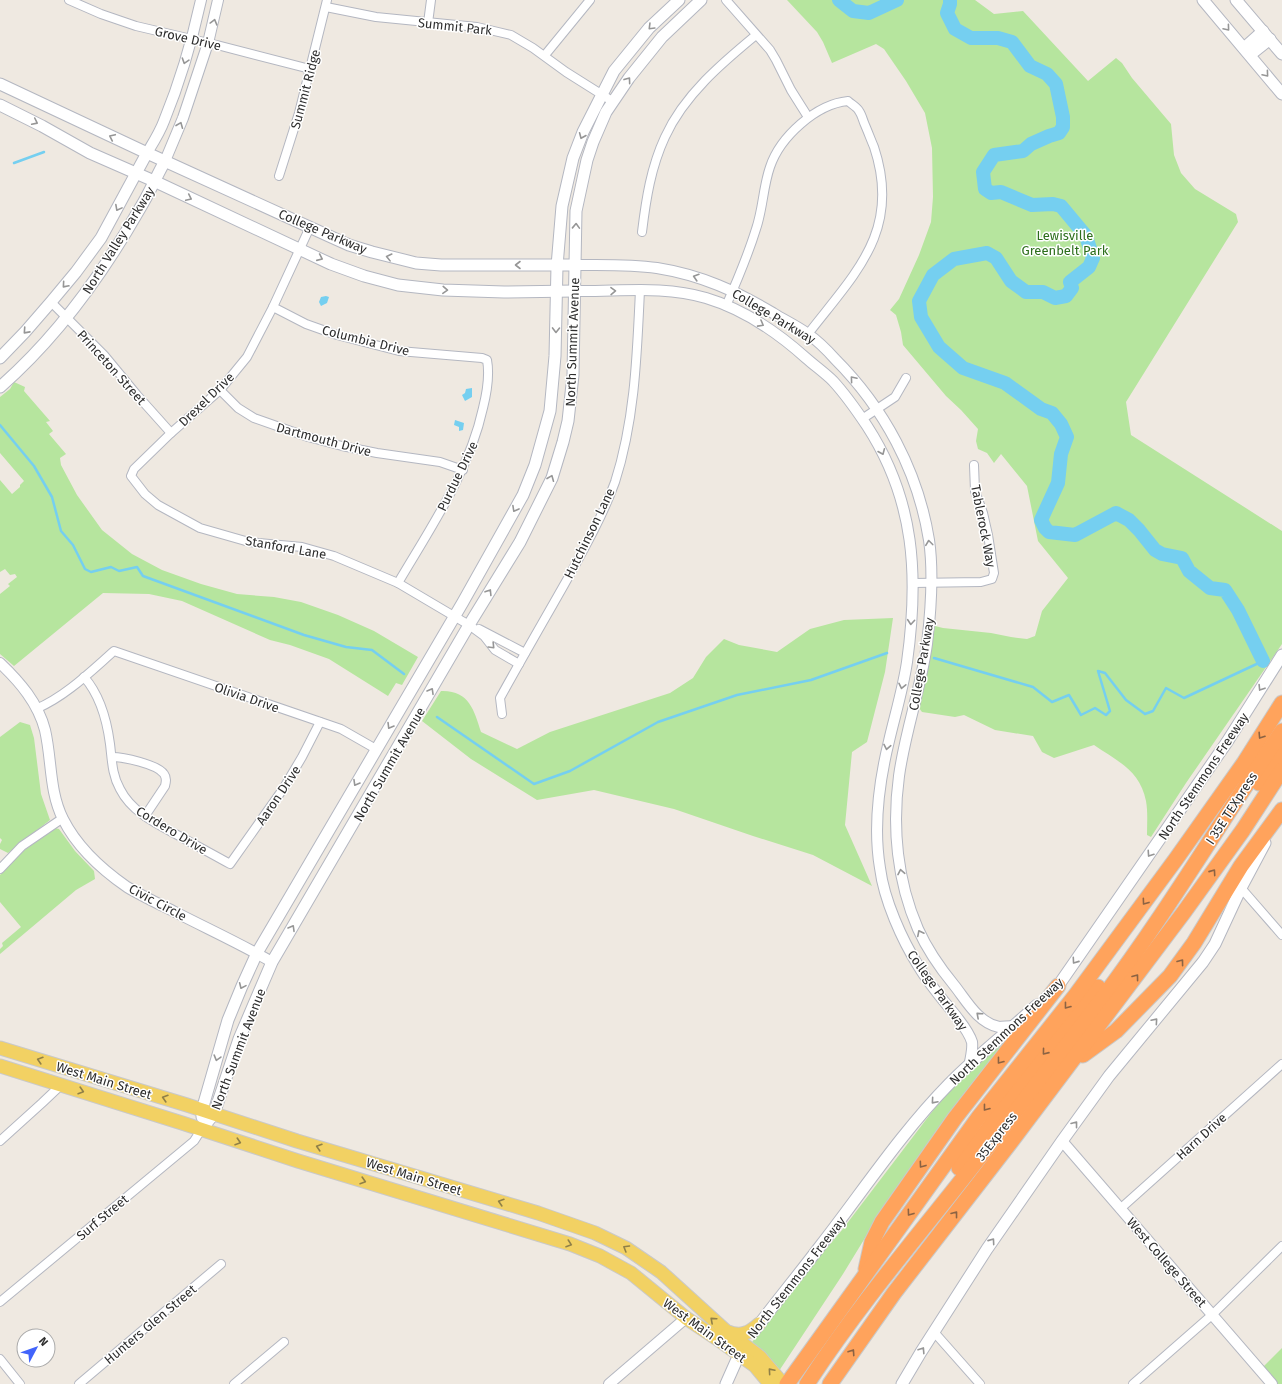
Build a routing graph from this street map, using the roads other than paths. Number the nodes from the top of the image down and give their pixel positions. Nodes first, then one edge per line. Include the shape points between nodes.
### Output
1 (69, 0) edge
2 (202, 0) edge
3 (218, 0) edge
4 (431, 0) edge
5 (590, 0) edge
6 (679, 0) edge
7 (700, 0) edge
8 (726, 0) edge
9 (1203, 0) edge
10 (1236, 0) edge
11 (81, 3) edge
12 (326, 3) edge
13 (428, 23) junction
14 (756, 35) junction
15 (1266, 35) junction
16 (192, 39) junction
17 (208, 43) junction
18 (1247, 51) junction
19 (1282, 54) edge
20 (544, 55) junction
21 (310, 69) junction
22 (0, 84) edge
23 (1282, 94) edge
24 (601, 95) junction
25 (612, 102) junction
26 (0, 105) edge
27 (808, 117) junction
28 (147, 154) junction
29 (165, 161) junction
30 (136, 174) junction
31 (279, 176) dead end
32 (154, 181) junction
33 (310, 227) junction
34 (642, 232) dead end
35 (300, 250) junction
36 (575, 265) junction
37 (557, 266) junction
38 (640, 290) junction
39 (557, 291) junction
40 (574, 291) junction
41 (733, 291) junction
42 (51, 302) junction
43 (726, 306) junction
44 (273, 307) junction
45 (66, 317) junction
46 (808, 334) junction
47 (0, 358) edge
48 (487, 360) joint
49 (906, 378) dead end
50 (0, 387) edge
51 (220, 390) junction
52 (877, 410) junction
53 (862, 419) junction
54 (171, 433) junction
55 (974, 466) dead end
56 (463, 470) junction
57 (131, 476) joint
58 (931, 582) junction
59 (398, 583) junction
60 (913, 583) junction
61 (454, 617) junction
62 (468, 625) junction
63 (525, 654) junction
64 (1282, 655) edge
65 (0, 663) edge
66 (519, 664) junction
67 (84, 677) junction
68 (1282, 703) edge
69 (36, 709) junction
70 (896, 709) junction
71 (913, 712) junction
72 (502, 714) dead end
73 (320, 722) junction
74 (1282, 731) edge
75 (376, 749) junction
76 (397, 749) junction
77 (1282, 750) edge
78 (112, 757) junction
79 (1282, 770) edge
80 (1282, 810) edge
81 (145, 816) junction
82 (63, 818) junction
83 (1176, 859) junction
84 (230, 864) joint
85 (0, 869) edge
86 (1181, 885) junction
87 (1241, 888) junction
88 (911, 909) junction
89 (894, 916) junction
90 (1282, 935) edge
91 (257, 954) junction
92 (272, 962) junction
93 (1058, 986) junction
94 (1014, 1026) junction
95 (0, 1048) edge
96 (970, 1062) junction
97 (1070, 1064) junction
98 (1282, 1064) edge
99 (0, 1066) edge
100 (60, 1085) junction
101 (208, 1112) junction
102 (201, 1130) junction
103 (0, 1141) edge
104 (1062, 1141) junction
105 (1120, 1208) junction
106 (538, 1213) junction
107 (930, 1220) junction
108 (532, 1233) junction
109 (1282, 1246) edge
110 (221, 1264) dead end
111 (864, 1276) junction
112 (0, 1302) edge
113 (1213, 1314) junction
114 (686, 1318) junction
115 (759, 1324) junction
116 (726, 1331) junction
117 (934, 1332) junction
118 (284, 1342) dead end
119 (741, 1349) junction
120 (0, 1359) edge
121 (757, 1362) junction
122 (20, 1384) edge
123 (80, 1384) edge
124 (234, 1384) edge
125 (608, 1384) edge
126 (726, 1384) edge
127 (770, 1384) edge
128 (783, 1384) edge
129 (787, 1384) edge
130 (807, 1384) edge
131 (830, 1384) edge
132 (902, 1384) edge
133 (980, 1384) edge
134 (1132, 1384) edge
135 (1272, 1384) edge

1 - 11 street, Grove Drive
2 - 16 street, North Valley Parkway
17 -> 3 street, North Valley Parkway
4 - 13 street
5 - 20 street
6 -> 24 main road, North Summit Avenue via 636,42 614,71
25 -> 7 main road, North Summit Avenue via 651,50
8 - 14 street
9 -> 18 main road
10 - 15 main road
11 - 16 street, Grove Drive via 136,26
12 - 13 street, Summit Park via 376,17
12 - 21 street, Summit Ridge
13 - 20 street, Summit Park via 499,31 522,40
14 - 27 street via 770,50
14 - 34 street via 720,65 696,91 679,112 665,136 655,161
15 - 18 main road
15 - 19 main road
16 - 17 street, Grove Drive
16 -> 28 street, North Valley Parkway via 164,122
17 - 21 street, Grove Drive
29 -> 17 street, North Valley Parkway via 183,118
18 -> 23 main road
20 - 24 street, Summit Park
21 - 31 street, Summit Ridge
28 -> 22 main road, College Parkway
24 - 25 street, Summit Park
24 -> 37 main road, North Summit Avenue via 576,150 567,182 562,206
36 -> 25 main road, North Summit Avenue via 576,212 587,160 592,142
26 -> 30 main road, College Parkway via 90,153
27 - 41 street via 787,139 770,165 760,217
27 - 46 street via 838,102 848,101 859,110 880,165 882,196 877,232 866,256
28 - 29 main road, College Parkway
28 - 30 main road, North Valley Parkway
29 - 32 main road, North Valley Parkway
29 - 33 main road, College Parkway
30 - 32 main road, College Parkway
30 -> 42 main road, North Valley Parkway via 101,238
32 -> 35 main road, College Parkway
32 - 45 main road, North Valley Parkway via 140,209 105,265
33 - 35 street, Drexel Drive
37 -> 33 main road, College Parkway via 416,263 349,245
35 -> 39 main road, College Parkway via 364,276 398,284 443,290
35 - 44 street, Drexel Drive
36 - 37 main road, College Parkway
36 - 40 main road, North Summit Avenue
41 -> 36 street, College Parkway via 698,277 658,268
37 - 39 main road, North Summit Avenue
40 -> 38 street, College Parkway
38 - 43 street, College Parkway via 669,291 707,298
38 - 63 street, Hutchinson Lane via 633,400 615,481 580,557
39 - 40 main road, College Parkway
39 -> 61 main road, North Summit Avenue via 550,411 535,465 523,495
62 -> 40 main road, North Summit Avenue via 520,542 552,478 568,421 573,375
41 - 43 street
41 - 46 street, College Parkway
42 - 45 street, Princeton Street
42 -> 47 main road, North Valley Parkway
43 -> 53 street, College Parkway via 766,326 797,350 833,381
44 - 48 street, Columbia Drive via 306,324 337,335 399,351
44 - 51 street, Drexel Drive via 251,351
45 - 50 main road, North Valley Parkway
45 - 54 street, Princeton Street via 104,355
52 -> 46 street, College Parkway via 841,364
48 - 56 street, Purdue Drive via 488,389 478,433
49 - 52 street via 896,397
51 - 54 street, Drexel Drive
51 - 56 street, Dartmouth Drive via 238,408 254,418 308,437 363,450 440,462
52 - 53 street
58 -> 52 street, College Parkway via 929,542 915,482 887,424
53 -> 60 street, College Parkway via 879,446 902,503 911,546
54 - 57 street, Drexel Drive via 134,469
55 - 58 street, Tablerock Way via 975,491 988,535 994,573 992,579 981,582
56 - 59 street, Purdue Drive
57 - 59 street, Stanford Lane via 145,494 158,505 200,528 249,542 302,547 334,556
58 - 60 street, Tablerock Way
58 - 71 street, College Parkway via 930,619
59 - 61 street, Stanford Lane
60 -> 70 street, College Parkway via 907,663
61 - 62 street, Stanford Lane
61 -> 75 main road, North Summit Avenue
62 - 63 street, Stanford Lane
62 -> 66 street, Stanford Lane via 484,636 495,650
76 -> 62 main road, North Summit Avenue
63 - 66 street, Hutchinson Lane
64 -> 93 main road, North Stemmons Freeway via 1227,742
65 - 69 street, Civic Circle via 15,678 33,701
66 - 72 street, Hutchinson Lane via 500,698
67 - 69 street via 58,698
67 - 73 street, Olivia Drive via 114,651
67 - 78 street, Cordero Drive via 102,709
68 -> 83 highway, North Stemmons Freeway via 1244,763
69 - 82 street, Civic Circle via 45,730 52,785
70 - 71 street
70 -> 89 street, College Parkway via 877,813 880,868 887,900
88 -> 71 street, College Parkway via 900,870 896,835 899,776
73 - 75 street, Olivia Drive via 349,733
73 - 84 street, Aaron Drive via 283,789
74 - 86 highway, I 35E TEXpress
75 - 76 main road
75 -> 91 main road, North Summit Avenue
92 -> 76 main road, North Summit Avenue
77 - 86 highway via 1217,844
78 - 81 street, Cordero Drive via 113,771 119,789 128,802
78 - 81 street via 157,768 164,774 165,786
97 -> 79 highway via 1184,912
80 - 87 main road
97 -> 80 highway via 1116,1031 1170,976 1194,943 1241,866
81 - 84 street, Cordero Drive
82 - 85 street via 22,846
82 - 91 street, Civic Circle via 92,859 127,887
83 -> 107 highway via 1167,889 1093,994 1040,1059 955,1174
83 -> 111 highway, North Stemmons Freeway via 1075,996 978,1118
86 - 107 highway, 35Express via 1102,999
87 - 90 street
104 -> 87 main road via 1114,1070 1203,962 1215,944
88 - 89 street
94 -> 88 street, College Parkway via 999,1027 976,1014 932,956
89 - 96 street, College Parkway via 919,968 967,1031 973,1044
91 - 92 street, Civic Circle
91 -> 101 main road, North Summit Avenue via 228,1020
92 - 101 main road, North Summit Avenue
93 - 94 main road, North Stemmons Freeway
93 -> 111 highway via 955,1118 882,1222 872,1242
94 - 96 main road, North Stemmons Freeway
101 -> 95 main road, West Main Street
96 -> 115 main road, North Stemmons Freeway via 898,1142
131 -> 97 highway via 894,1293
98 - 105 street, Harn Drive
99 - 100 main road, West Main Street
100 -> 102 main road, West Main Street
100 - 103 street
101 - 102 main road, North Summit Avenue
106 -> 101 main road, West Main Street
102 -> 108 main road, West Main Street
102 - 112 street, Surf Street via 194,1141
104 - 105 street, West College Street
117 -> 104 main road via 987,1249
105 - 113 street, West College Street
106 - 108 main road
116 -> 106 main road, West Main Street via 661,1272 626,1248 579,1226
107 - 130 highway, 35Express via 876,1287
108 -> 114 main road, West Main Street via 570,1244 628,1271
109 - 113 street
110 - 123 street, Hunters Glen Street
111 - 129 highway, North Stemmons Freeway
113 - 134 street
113 - 135 street, West College Street
114 - 119 main road, West Main Street
114 - 125 street
115 - 116 main road via 740,1335
115 - 119 main road, North Stemmons Freeway
116 - 119 main road, West Main Street
132 -> 117 main road
117 - 133 street
118 - 124 street
119 - 121 main road, West Main Street
119 - 126 main road, North Stemmons Freeway
120 - 122 street
121 - 127 main road, West Main Street
128 -> 121 main road, West Main Street

